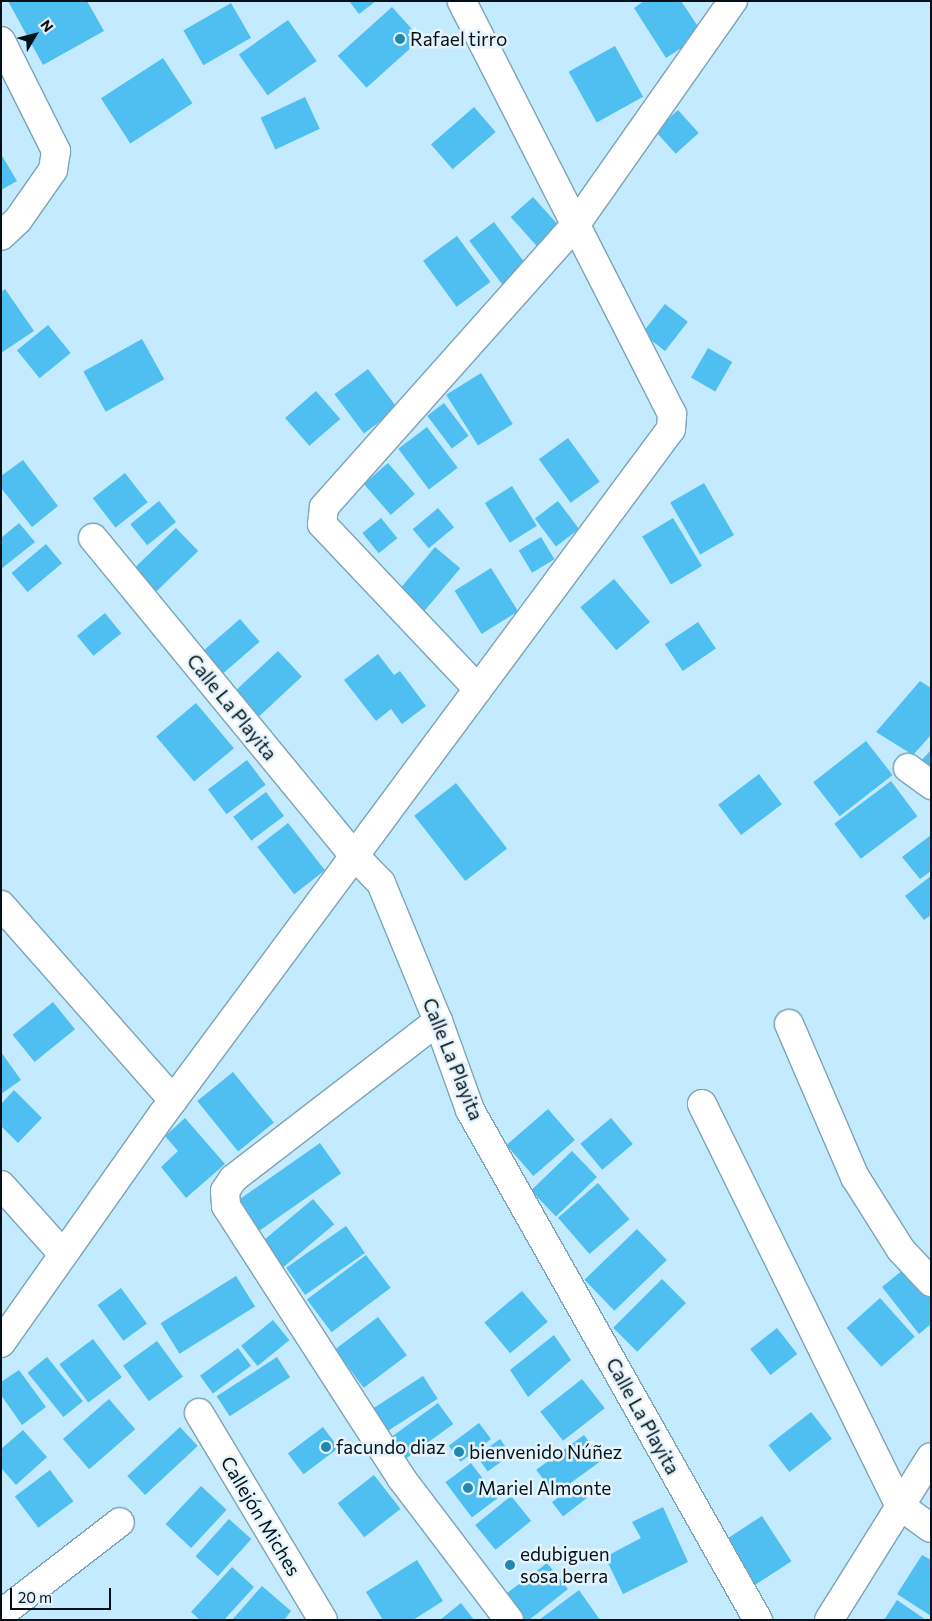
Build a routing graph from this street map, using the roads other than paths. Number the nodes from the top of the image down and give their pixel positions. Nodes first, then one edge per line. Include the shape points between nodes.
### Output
1 (462, 1) edge
2 (733, 1) edge
3 (1, 41) edge
4 (576, 224) junction
5 (1, 236) edge
6 (93, 538) dead end
7 (478, 689) junction
8 (908, 768) dead end
9 (931, 785) edge
10 (353, 854) junction
11 (1, 905) edge
12 (438, 1021) junction
13 (789, 1024) dead end
14 (173, 1100) junction
15 (702, 1104) dead end
16 (1, 1185) edge
17 (63, 1254) junction
18 (931, 1282) edge
19 (1, 1343) edge
20 (200, 1413) dead end
21 (931, 1457) edge
22 (899, 1504) junction
23 (120, 1522) dead end
24 (931, 1528) edge
25 (1, 1614) edge
26 (323, 1620) edge
27 (509, 1620) edge
28 (758, 1620) edge
29 (829, 1620) edge

1 - 4 street
2 - 4 street
3 - 5 street via 56,151 53,170 18,220
4 - 7 street via 673,422 671,429
4 - 7 street via 321,514 322,524
6 - 10 street, Calle La Playita
7 - 10 street
8 - 9 street
10 - 12 street, Calle La Playita via 381,883
10 - 14 street
11 - 14 street
12 - 27 street via 232,1179 225,1191 226,1206 402,1478
12 - 28 street, Calle La Playita via 470,1110
13 - 18 street via 855,1176 901,1250
14 - 17 street
15 - 22 street
16 - 17 street
17 - 19 street
20 - 26 street, Callejón Miches
21 - 22 street
22 - 24 street
22 - 29 street
23 - 25 street

